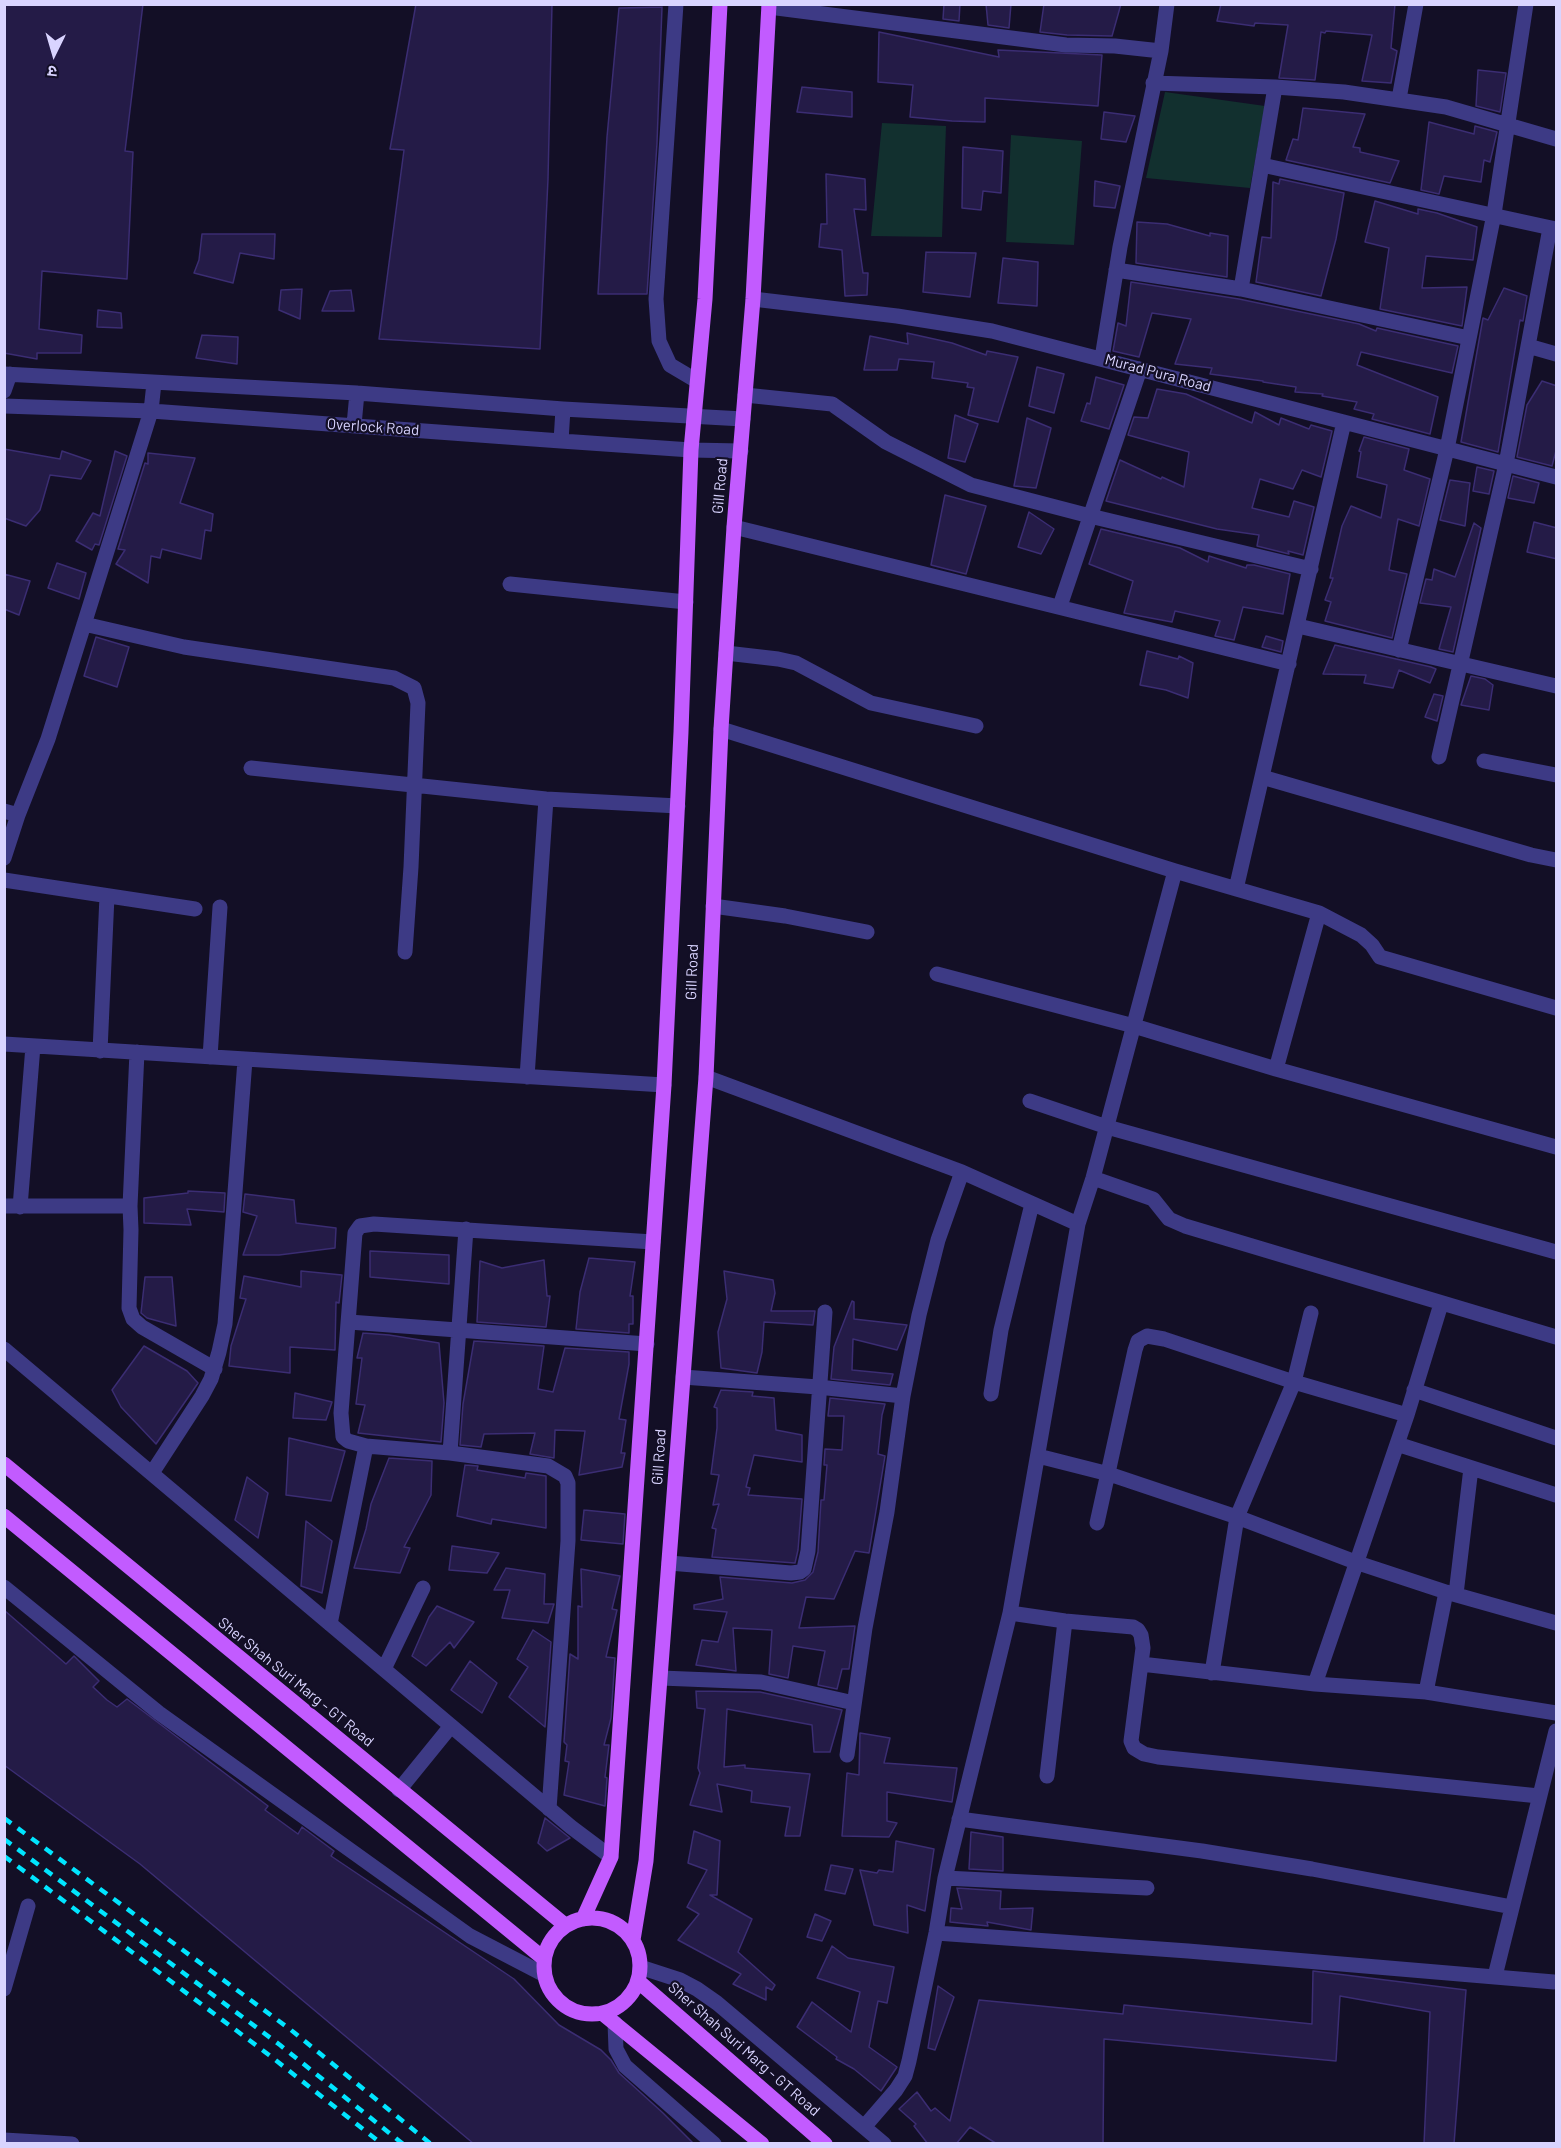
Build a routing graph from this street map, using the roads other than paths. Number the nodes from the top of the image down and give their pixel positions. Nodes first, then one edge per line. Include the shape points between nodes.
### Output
1 (676, 4) edge
2 (720, 4) edge
3 (1167, 4) edge
4 (1416, 4) edge
5 (1526, 4) edge
6 (769, 6) edge
7 (1161, 51) junction
8 (1153, 83) junction
9 (1275, 87) junction
10 (1399, 99) junction
11 (1509, 125) junction
12 (1557, 139) edge
13 (1262, 165) junction
14 (1494, 214) junction
15 (1553, 228) edge
16 (1116, 270) junction
17 (1241, 290) junction
18 (753, 299) junction
19 (1469, 338) junction
20 (1528, 346) junction
21 (1557, 354) edge
22 (1101, 358) junction
23 (1140, 369) junction
24 (7, 374) edge
25 (697, 381) junction
26 (154, 383) junction
27 (4, 391) edge
28 (357, 393) junction
29 (746, 395) junction
30 (4, 406) edge
31 (563, 409) junction
32 (151, 411) junction
33 (694, 417) junction
34 (743, 420) junction
35 (1344, 422) junction
36 (354, 426) junction
37 (561, 441) junction
38 (1448, 449) junction
39 (691, 450) junction
40 (741, 451) junction
41 (1506, 464) junction
42 (1557, 477) edge
43 (1090, 516) junction
44 (734, 527) junction
45 (1311, 569) junction
46 (510, 584) dead end
47 (686, 602) junction
48 (1060, 606) junction
49 (84, 624) junction
50 (1298, 626) junction
51 (1400, 650) junction
52 (726, 653) junction
53 (1289, 664) junction
54 (1461, 664) junction
55 (1557, 686) edge
56 (976, 726) dead end
57 (721, 729) junction
58 (1439, 757) dead end
59 (1484, 760) dead end
60 (251, 768) dead end
61 (1557, 774) edge
62 (1262, 777) junction
63 (414, 787) junction
64 (546, 799) junction
65 (678, 806) junction
66 (11, 813) edge
67 (4, 858) edge
68 (1557, 860) edge
69 (1175, 871) junction
70 (4, 880) edge
71 (1236, 889) junction
72 (107, 896) junction
73 (713, 906) junction
74 (220, 907) dead end
75 (195, 909) dead end
76 (1319, 913) junction
77 (867, 932) dead end
78 (405, 952) dead end
79 (937, 974) dead end
80 (1557, 1008) edge
81 (1134, 1026) junction
82 (4, 1044) edge
83 (33, 1046) junction
84 (100, 1051) junction
85 (137, 1052) junction
86 (210, 1057) junction
87 (245, 1060) junction
88 (1276, 1070) junction
89 (527, 1077) junction
90 (706, 1077) junction
91 (664, 1085) junction
92 (1030, 1101) dead end
93 (1107, 1127) junction
94 (1557, 1147) edge
95 (962, 1172) junction
96 (1093, 1178) junction
97 (1032, 1204) junction
98 (12, 1206) edge
99 (130, 1206) junction
100 (1078, 1224) junction
101 (466, 1229) junction
102 (653, 1242) junction
103 (1557, 1252) edge
104 (1441, 1304) junction
105 (825, 1312) dead end
106 (1311, 1313) dead end
107 (349, 1322) junction
108 (459, 1329) junction
109 (1557, 1337) edge
110 (647, 1344) junction
111 (4, 1349) edge
112 (215, 1369) junction
113 (683, 1377) junction
114 (1294, 1382) junction
115 (818, 1387) junction
116 (1414, 1390) junction
117 (991, 1394) dead end
118 (903, 1396) junction
119 (1407, 1415) junction
120 (1557, 1438) edge
121 (1397, 1444) junction
122 (366, 1446) junction
123 (450, 1453) junction
124 (1038, 1456) junction
125 (4, 1464) edge
126 (1471, 1468) junction
127 (152, 1473) junction
128 (1109, 1474) junction
129 (1557, 1495) edge
130 (4, 1516) edge
131 (1237, 1517) junction
132 (1097, 1523) dead end
133 (669, 1563) junction
134 (1358, 1563) junction
135 (4, 1587) edge
136 (423, 1588) dead end
137 (1451, 1593) junction
138 (1010, 1613) junction
139 (1065, 1621) junction
140 (1557, 1623) edge
141 (330, 1624) junction
142 (1140, 1664) junction
143 (384, 1669) junction
144 (1212, 1673) junction
145 (661, 1678) junction
146 (1315, 1684) junction
147 (1426, 1692) junction
148 (854, 1703) junction
149 (1557, 1713) edge
150 (451, 1726) junction
151 (1557, 1731) edge
152 (847, 1755) dead end
153 (1047, 1776) dead end
154 (399, 1790) junction
155 (1539, 1796) junction
156 (549, 1809) junction
157 (959, 1819) junction
158 (611, 1857) junction
159 (945, 1878) junction
160 (1147, 1888) dead end
161 (28, 1906) dead end
162 (1512, 1907) junction
163 (582, 1919) junction
164 (565, 1925) junction
165 (936, 1933) junction
166 (633, 1940) junction
167 (543, 1958) junction
168 (543, 1974) junction
169 (640, 1974) junction
170 (1495, 1976) junction
171 (1554, 1982) dead end
172 (4, 1989) edge
173 (602, 2013) junction
174 (615, 2023) junction
175 (864, 2127) junction
176 (4, 2140) edge
177 (72, 2144) edge
178 (714, 2144) edge
179 (762, 2144) edge
180 (825, 2144) edge
181 (884, 2144) edge

1 - 25 street via 656,299 659,341 670,365
2 - 25 main road, Gill Road
3 - 7 street
4 - 10 street
5 - 11 street
6 - 7 street via 1066,45
6 - 18 main road, Gill Road
7 - 8 street
8 - 9 street
8 - 16 street
9 - 10 street
9 - 13 street
10 - 11 street via 1446,107
11 - 12 street
11 - 14 street
13 - 14 street
13 - 17 street
14 - 15 street
14 - 19 street
15 - 20 street
16 - 17 street
16 - 22 street
17 - 19 street
18 - 22 street, Murad Pura Road via 971,328
18 - 29 main road, Gill Road
19 - 38 street
20 - 21 street
20 - 41 street
22 - 23 street, Murad Pura Road
23 - 35 street, Murad Pura Road
23 - 43 street
24 - 26 street
24 - 27 street
25 - 33 main road, Gill Road
26 - 28 street
26 - 32 street
28 - 31 street
28 - 36 street
29 - 34 main road, Gill Road
29 - 43 street via 832,404 886,442 971,485
30 - 32 street, Overlock Road
31 - 33 street
31 - 37 street
32 - 36 street, Overlock Road
32 - 49 street
33 - 34 street
33 - 39 main road, Gill Road
34 - 40 main road, Gill Road
35 - 38 street, Murad Pura Road
35 - 45 street
36 - 37 street, Overlock Road
37 - 39 street, Overlock Road
38 - 41 street, Murad Pura Road
38 - 51 street
39 - 40 street, Overlock Road
39 - 47 main road, Gill Road
40 - 44 main road, Gill Road
41 - 42 street, Murad Pura Road
41 - 54 street
43 - 45 street
43 - 48 street
44 - 48 street
44 - 52 main road, Gill Road
45 - 50 street
46 - 47 street
47 - 65 main road, Gill Road
48 - 53 street
49 - 63 street via 184,647 394,678 409,684 414,687 418,703
49 - 66 street via 48,739
50 - 51 street
50 - 53 street
51 - 54 street
52 - 56 street via 796,663 871,703
52 - 57 main road, Gill Road
53 - 62 street
54 - 55 street
54 - 58 street
57 - 69 street
57 - 73 main road, Gill Road
59 - 61 street
60 - 63 street
62 - 68 street
62 - 71 street
63 - 64 street
63 - 78 street
64 - 65 street
64 - 89 street
65 - 91 main road, Gill Road
66 - 67 street
69 - 71 street
69 - 81 street
70 - 72 street
71 - 76 street
72 - 75 street
72 - 84 street
73 - 77 street via 785,915
73 - 90 main road, Gill Road
74 - 86 street
76 - 80 street via 1361,935 1380,957
76 - 88 street
79 - 81 street
81 - 88 street
81 - 93 street
82 - 83 street
83 - 84 street
83 - 98 street
84 - 85 street
85 - 86 street
85 - 99 street
86 - 87 street
87 - 89 street
87 - 112 street via 225,1324
88 - 94 street
89 - 91 street
90 - 95 street
90 - 113 main road, Gill Road
91 - 102 main road, Gill Road
92 - 93 street
93 - 96 street
93 - 103 street
95 - 97 street
95 - 118 street via 938,1240
96 - 100 street
96 - 104 street via 1153,1199 1169,1219 1185,1226
97 - 100 street
97 - 117 street via 1001,1330
98 - 99 street
99 - 112 street via 129,1308 133,1319
100 - 124 street
101 - 102 street
101 - 107 street via 360,1226 353,1245
101 - 108 street
102 - 110 main road, Gill Road
104 - 109 street
104 - 116 street
105 - 115 street
106 - 114 street
107 - 108 street
107 - 122 street via 341,1429 348,1441
108 - 110 street
108 - 123 street
110 - 158 main road, Gill Road
111 - 127 street
112 - 127 street
113 - 115 street
113 - 133 main road, Gill Road
114 - 119 street
114 - 128 street via 1164,1339 1143,1338 1135,1350
114 - 131 street
115 - 118 street
115 - 133 street via 804,1569 790,1573
116 - 119 street
116 - 120 street
118 - 148 street
119 - 121 street
121 - 126 street
121 - 134 street
122 - 123 street
122 - 141 street
123 - 156 street via 549,1466 565,1476 568,1483 568,1540
124 - 128 street
124 - 138 street
125 - 154 main road, Sher Shah Suri Marg - GT Road
126 - 129 street
126 - 137 street
127 - 141 street
128 - 131 street
128 - 132 street
130 - 167 main road
131 - 134 street
131 - 144 street
133 - 145 main road, Gill Road
134 - 137 street
134 - 146 street
135 - 168 street via 168,1720 470,1936
136 - 143 street
137 - 140 street
137 - 147 street
138 - 139 street
138 - 157 street
139 - 142 street via 1133,1627 1142,1641
139 - 153 street
141 - 143 street
142 - 144 street
142 - 155 street via 1131,1741 1138,1752
143 - 150 street
144 - 146 street
145 - 148 street via 761,1682
145 - 166 main road, Gill Road via 646,1861
146 - 147 street
147 - 149 street
148 - 152 street
150 - 154 street
150 - 156 street
151 - 155 street
154 - 164 main road, Sher Shah Suri Marg - GT Road
155 - 162 street
156 - 158 street
157 - 159 street
157 - 162 street via 1268,1862
158 - 163 main road, Gill Road
159 - 160 street
159 - 165 street
161 - 172 street
162 - 170 street
163 - 164 main road
163 - 166 main road via 611,1922
164 - 167 main road via 555,1934
165 - 170 street
165 - 175 street via 905,2076
166 - 169 main road
167 - 168 main road
168 - 173 main road via 558,2002 587,2014
169 - 173 main road via 630,1996 618,2007
169 - 175 street via 680,1980 704,1993
169 - 180 main road, Sher Shah Suri Marg - GT Road
170 - 171 street
173 - 174 main road
174 - 178 street via 616,2049 625,2066
174 - 179 main road
175 - 181 street
176 - 177 street

